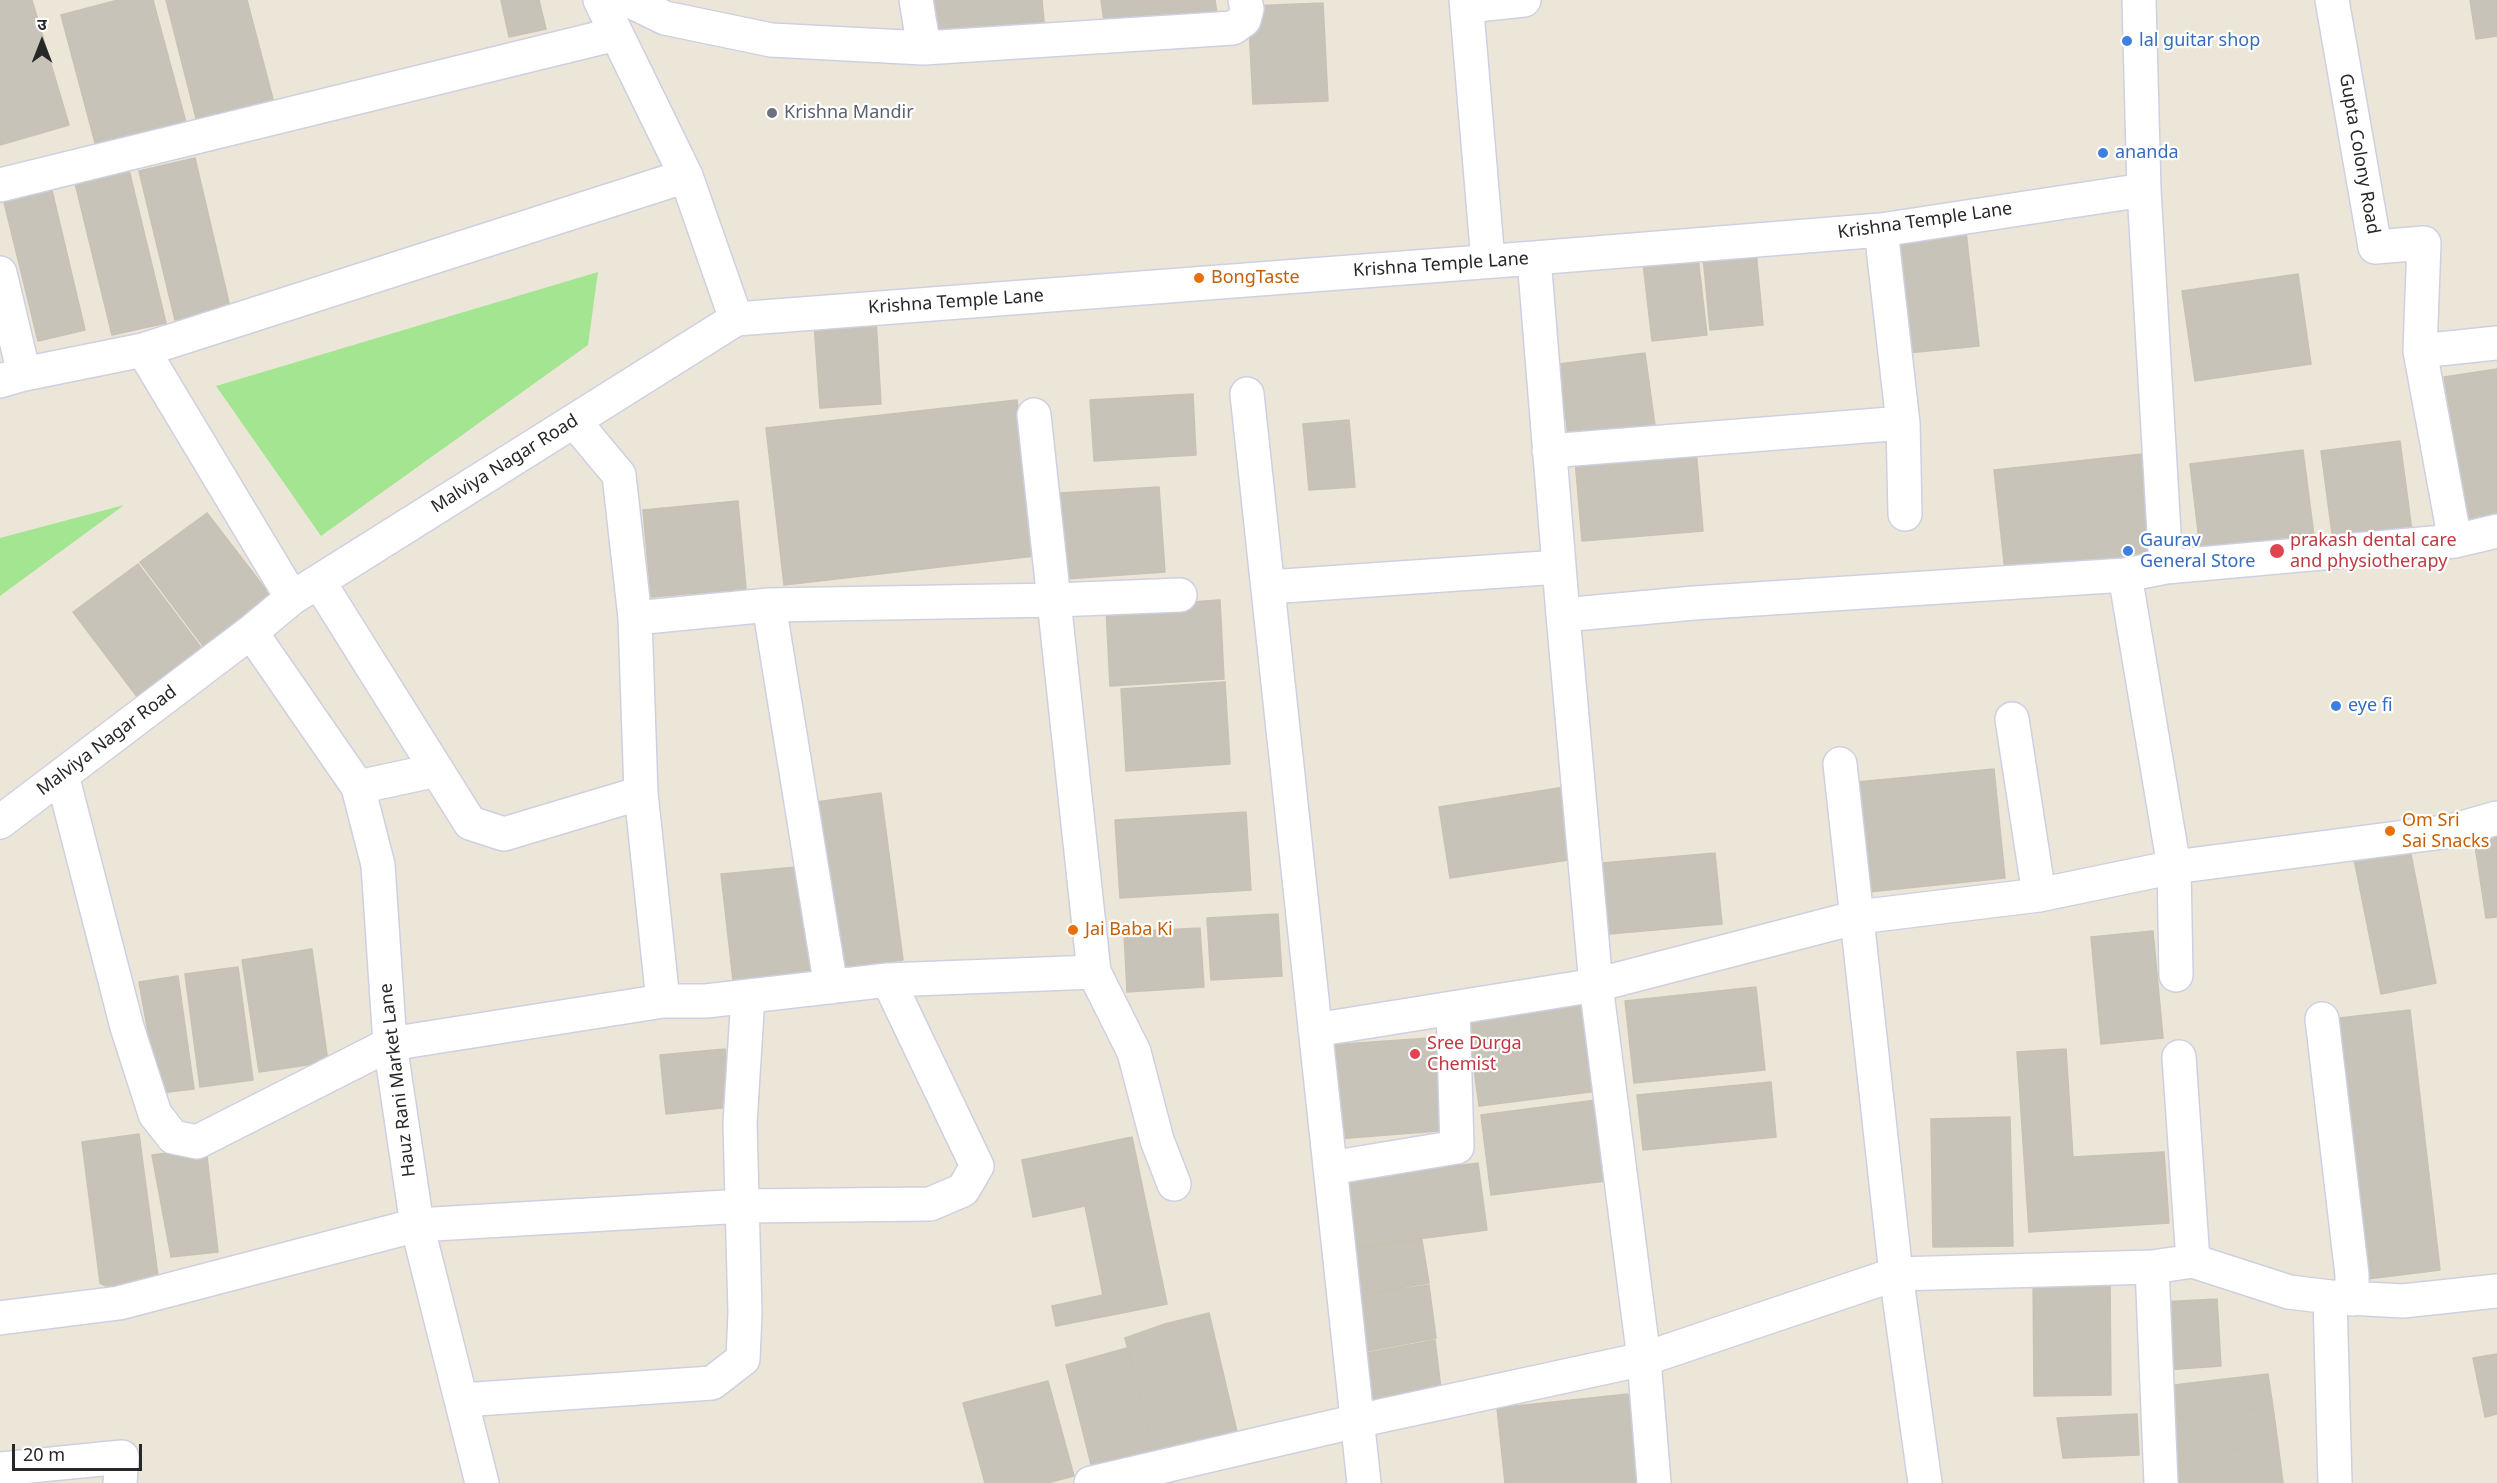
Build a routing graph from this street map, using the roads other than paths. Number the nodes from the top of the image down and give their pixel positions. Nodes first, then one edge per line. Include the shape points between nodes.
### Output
1 (600, 0) edge
2 (628, 0) edge
3 (916, 0) edge
4 (1245, 0) edge
5 (1524, 0) edge
6 (2139, 0) edge
7 (2332, 0) edge
8 (1467, 3) edge
9 (616, 34) junction
10 (924, 48) junction
11 (686, 176) junction
12 (0, 185) edge
13 (2144, 190) junction
14 (1881, 230) junction
15 (1534, 258) junction
16 (1488, 261) junction
17 (0, 273) edge
18 (736, 319) junction
19 (2497, 344) edge
20 (143, 350) junction
21 (2420, 351) junction
22 (12, 377) edge
23 (1247, 394) dead end
24 (1034, 415) dead end
25 (574, 421) junction
26 (1904, 423) junction
27 (1549, 451) junction
28 (1905, 514) dead end
29 (2497, 531) edge
30 (2455, 541) junction
31 (1559, 567) junction
32 (2166, 567) junction
33 (2125, 575) junction
34 (1269, 587) junction
35 (306, 590) junction
36 (1180, 595) dead end
37 (1055, 600) junction
38 (770, 605) junction
39 (1563, 615) junction
40 (635, 618) junction
41 (251, 632) junction
42 (2012, 719) dead end
43 (1840, 764) dead end
44 (437, 770) junction
45 (62, 775) junction
46 (357, 788) junction
47 (641, 793) junction
48 (2497, 818) edge
49 (0, 822) edge
50 (2174, 867) junction
51 (2039, 896) junction
52 (1858, 917) junction
53 (1094, 972) junction
54 (2176, 975) dead end
55 (888, 980) junction
56 (1596, 985) junction
57 (831, 987) junction
58 (748, 996) junction
59 (663, 1001) junction
60 (1453, 1008) junction
61 (2322, 1019) dead end
62 (1316, 1030) junction
63 (390, 1044) junction
64 (2179, 1057) dead end
65 (1330, 1168) junction
66 (1174, 1184) dead end
67 (743, 1206) junction
68 (417, 1225) junction
69 (2193, 1261) junction
70 (2152, 1267) junction
71 (1896, 1274) junction
72 (2497, 1291) edge
73 (2341, 1298) junction
74 (0, 1318) edge
75 (1644, 1359) junction
76 (462, 1400) junction
77 (1358, 1421) junction
78 (5, 1474) edge
79 (120, 1483) edge
80 (482, 1483) edge
81 (1092, 1483) edge
82 (1364, 1483) edge
83 (1654, 1483) edge
84 (1924, 1483) edge
85 (2161, 1483) edge
86 (2335, 1483) edge

1 - 9 street
2 - 10 street via 664,18 771,40
3 - 10 street
4 - 10 street via 1244,20 1233,28
5 - 8 street
6 - 13 street
7 - 21 street, Gupta Colony Road via 2375,247 2424,243
8 - 16 street
9 - 11 street
9 - 12 street
11 - 18 street
11 - 20 street
13 - 14 street, Krishna Temple Lane
13 - 32 street
14 - 15 street, Krishna Temple Lane
14 - 26 street
15 - 16 street, Krishna Temple Lane
15 - 27 street
16 - 18 street, Krishna Temple Lane
17 - 22 street
18 - 25 street, Malviya Nagar Road
19 - 21 street
20 - 22 street
20 - 35 street
21 - 30 street, Gupta Colony Road
23 - 34 street
24 - 37 street
25 - 35 street, Malviya Nagar Road
25 - 40 street via 619,475
26 - 27 street
26 - 28 street
27 - 31 street
29 - 30 street
30 - 32 street
31 - 34 street
31 - 39 street
32 - 33 street
33 - 39 street
33 - 50 street
34 - 62 street
35 - 41 street, Malviya Nagar Road
35 - 44 street
36 - 37 street
37 - 38 street
37 - 53 street
38 - 40 street
38 - 57 street
39 - 56 street
40 - 47 street
41 - 45 street, Malviya Nagar Road
41 - 46 street, Hauz Rani Market Lane
42 - 51 street
43 - 52 street
44 - 46 street
44 - 47 street via 470,824 504,834
45 - 49 street, Malviya Nagar Road
45 - 63 street via 127,1027 155,1114 172,1137 197,1142
46 - 63 street, Hauz Rani Market Lane via 378,865
47 - 59 street
48 - 50 street via 2451,831
50 - 51 street
50 - 54 street
51 - 52 street
52 - 56 street
52 - 71 street
53 - 55 street
53 - 66 street via 1134,1052 1156,1140
55 - 57 street
55 - 67 street via 977,1166 963,1190 930,1204
56 - 60 street
56 - 75 street
57 - 58 street
58 - 59 street
58 - 67 street via 740,1123
59 - 63 street
60 - 62 street
60 - 65 street via 1457,1147
61 - 73 street via 2352,1275
62 - 65 street
63 - 68 street, Hauz Rani Market Lane
64 - 69 street
65 - 77 street
67 - 68 street
67 - 76 street via 743,1359 712,1383
68 - 74 street via 118,1303
68 - 76 street, Hauz Rani Market Lane
69 - 70 street
69 - 73 street via 2289,1292
70 - 71 street
70 - 85 street
71 - 75 street
71 - 84 street
72 - 73 street via 2403,1301
73 - 86 street
75 - 77 street
75 - 83 street
76 - 80 street, Hauz Rani Market Lane
77 - 81 street
77 - 82 street
78 - 79 street via 122,1457

